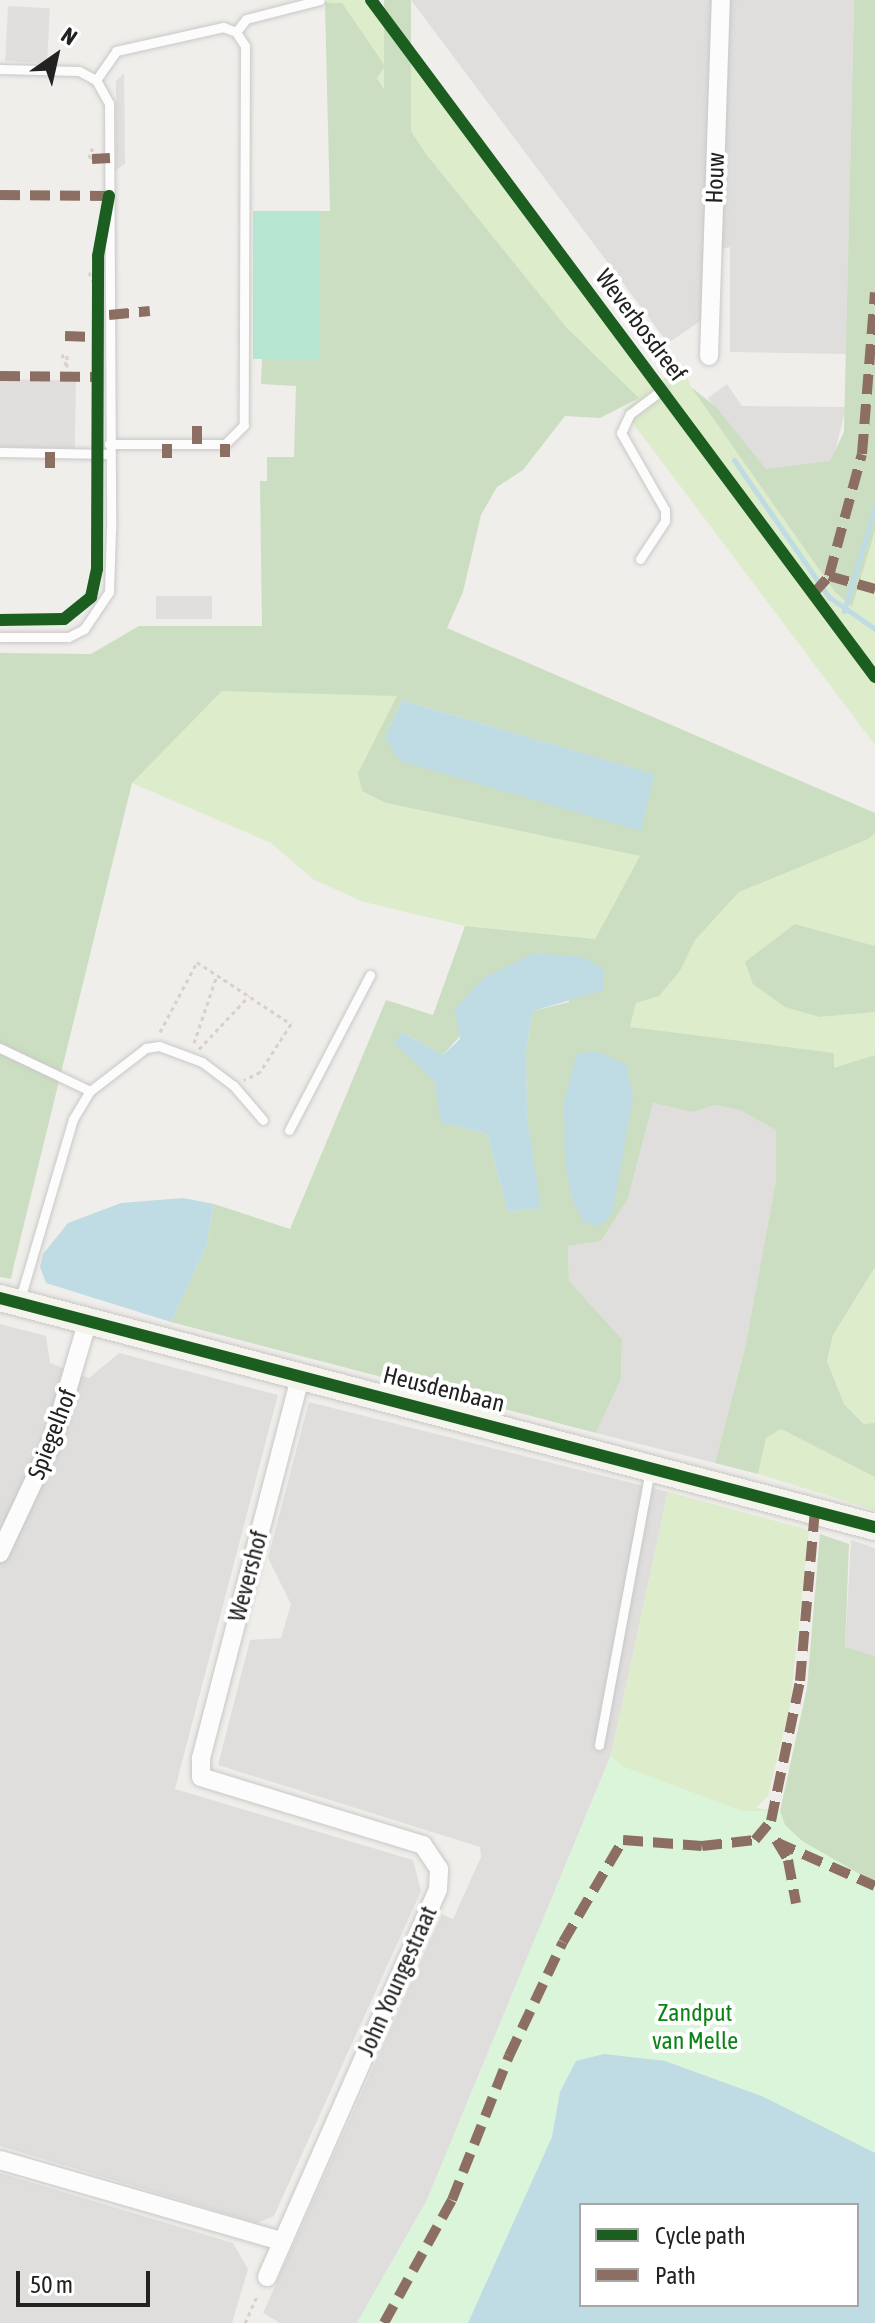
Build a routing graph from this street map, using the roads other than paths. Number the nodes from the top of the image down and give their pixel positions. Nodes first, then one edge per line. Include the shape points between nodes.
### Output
1 (320, 0) edge
2 (721, 0) edge
3 (236, 32) junction
4 (0, 69) edge
5 (96, 80) junction
6 (709, 356) dead end
7 (662, 390) dead end
8 (109, 449) junction
9 (0, 452) edge
10 (640, 559) dead end
11 (0, 637) edge
12 (370, 975) dead end
13 (0, 1048) edge
14 (90, 1091) junction
15 (263, 1120) dead end
16 (289, 1130) dead end
17 (10, 1300) edge
18 (88, 1320) junction
19 (301, 1375) junction
20 (650, 1466) junction
21 (875, 1527) edge
22 (2, 1546) edge
23 (599, 1745) dead end
24 (201, 1777) joint
25 (0, 2160) edge
26 (280, 2241) junction
27 (267, 2277) road end

1 - 3 lane via 246,19
2 - 6 street, Houw
3 - 5 lane via 223,27 116,51
3 - 8 lane via 245,46 244,425 225,444
4 - 5 lane via 62,69
5 - 8 lane via 109,103
7 - 10 lane via 630,414 621,433 665,510 665,521
8 - 9 lane
8 - 11 lane via 109,592 97,615 68,637
12 - 16 lane
13 - 14 lane
14 - 15 lane via 154,1047 190,1058 233,1085
14 - 17 lane via 64,1140
17 - 18 main road, Heusdenbaan
18 - 19 main road, Heusdenbaan
18 - 22 street, Spiegelhof via 52,1442
19 - 20 main road, Heusdenbaan
19 - 24 street, Wevershof via 209,1728
20 - 21 main road, Heusdenbaan
20 - 23 lane
24 - 26 street, John Youngestraat via 423,1845 439,1869 438,1889
25 - 26 street
26 - 27 street, John Youngestraat

